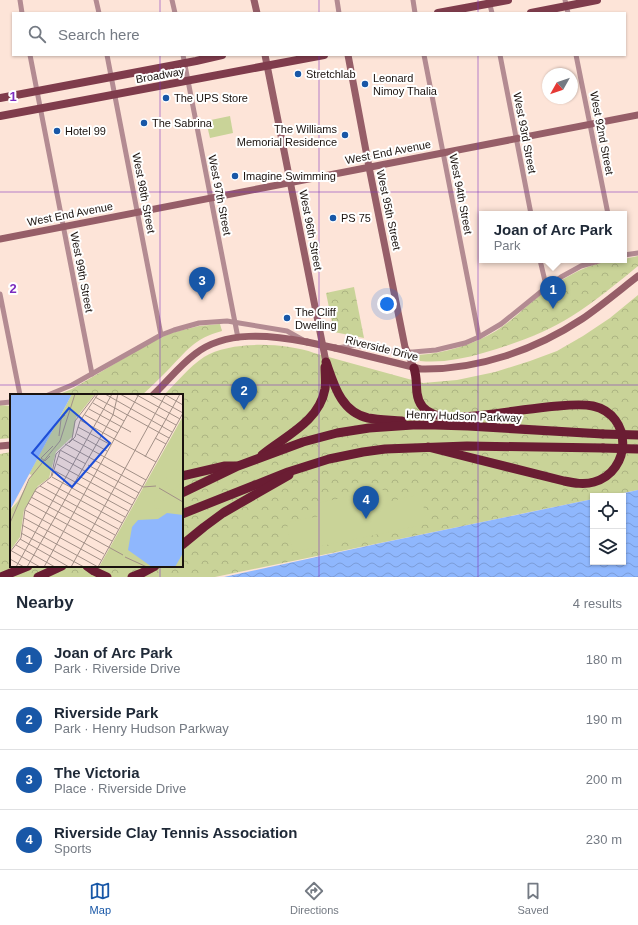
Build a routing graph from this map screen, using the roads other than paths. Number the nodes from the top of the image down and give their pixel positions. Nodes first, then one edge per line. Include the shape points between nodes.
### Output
1 (20, 0) edge
2 (96, 0) edge
3 (172, 0) edge
4 (254, 0) edge
5 (337, 0) edge
6 (413, 0) edge
7 (508, 0) edge
8 (597, 0) edge
9 (490, 2) edge
10 (567, 6) edge
11 (22, 12) edge
12 (99, 12) edge
13 (175, 12) edge
14 (257, 12) edge
15 (339, 12) edge
16 (415, 12) edge
17 (443, 12) edge
18 (492, 12) edge
19 (536, 12) edge
20 (30, 56) edge
21 (107, 56) edge
22 (212, 56) edge
23 (265, 56) edge
24 (319, 56) edge
25 (348, 56) edge
26 (424, 56) edge
27 (500, 56) edge
28 (576, 56) edge
29 (184, 59) edge
30 (267, 66) junction
31 (111, 77) junction
32 (188, 81) junction
33 (37, 92) junction
34 (114, 95) junction
35 (0, 98) edge
36 (41, 109) junction
37 (638, 115) edge
38 (0, 116) edge
39 (590, 124) junction
40 (516, 139) junction
41 (443, 153) junction
42 (369, 167) junction
43 (290, 182) junction
44 (211, 198) junction
45 (530, 211) edge
46 (607, 211) edge
47 (138, 212) junction
48 (64, 226) junction
49 (0, 239) edge
50 (638, 253) edge
51 (627, 255) edge
52 (541, 263) edge
53 (592, 263) edge
54 (638, 276) edge
55 (548, 286) junction
56 (0, 294) edge
57 (235, 322) junction
58 (161, 335) junction
59 (479, 337) junction
60 (238, 338) junction
61 (307, 342) junction
62 (335, 348) junction
63 (407, 352) junction
64 (326, 362) junction
65 (414, 368) junction
66 (92, 374) junction
67 (20, 394) edge
68 (50, 394) edge
69 (154, 394) edge
70 (10, 402) edge
71 (0, 403) edge
72 (436, 425) junction
73 (638, 435) edge
74 (10, 445) edge
75 (0, 446) edge
76 (428, 447) junction
77 (638, 449) edge
78 (256, 459) junction
79 (238, 466) junction
80 (302, 467) junction
81 (183, 476) edge
82 (183, 493) edge
83 (183, 514) edge
84 (183, 543) edge
85 (26, 567) edge
86 (61, 567) edge
87 (88, 567) edge
88 (153, 567) edge
89 (1, 577) edge
90 (38, 577) edge
91 (107, 577) edge
92 (132, 577) edge

1 - 11 street
2 - 12 street
3 - 13 street
4 - 14 main road
5 - 15 street
6 - 16 street
7 - 9 main road
8 - 10 main road
9 - 17 main road
9 - 18 street
10 - 19 main road
20 - 33 street, West 99th Street
21 - 31 street, West 98th Street
22 - 29 main road, Broadway
23 - 30 main road, West 96th Street
24 - 30 main road, Broadway
25 - 42 main road, West 95th Street
26 - 41 street, West 94th Street
27 - 40 street, West 93rd Street
28 - 39 street, West 92nd Street
29 - 31 main road, Broadway
29 - 32 street, West 97th Street
30 - 32 main road, Broadway
30 - 43 main road, West 96th Street
31 - 33 main road, Broadway
31 - 34 street, West 98th Street
32 - 34 main road, Broadway
32 - 44 street, West 97th Street
33 - 35 main road, Broadway
33 - 36 street, West 99th Street
34 - 36 main road, Broadway
34 - 47 street, West 98th Street
36 - 38 main road, Broadway
36 - 48 street, West 99th Street
37 - 39 main road, West End Avenue
39 - 40 main road, West End Avenue
39 - 46 street, West 92nd Street
40 - 41 main road, West End Avenue
40 - 45 street, West 93rd Street
41 - 42 main road, West End Avenue
41 - 59 street, West 94th Street
42 - 43 main road, West End Avenue
42 - 63 main road, West 95th Street
43 - 44 main road, West End Avenue
43 - 64 main road, West 96th Street
44 - 47 main road, West End Avenue
44 - 57 street, West 97th Street
47 - 48 main road, West End Avenue
47 - 58 street, West 98th Street
48 - 49 main road, West End Avenue
48 - 66 street, West 99th Street
50 - 51 street
52 - 55 street
53 - 55 street, Riverside Drive via 575,269
54 - 65 main road, Riverside Drive via 581,319 528,347 492,360 462,367 434,370
55 - 59 street, Riverside Drive via 494,329
56 - 67 street
57 - 58 street, Riverside Drive via 199,323
57 - 60 street, West 97th Street
57 - 61 street, Riverside Drive via 287,331
58 - 66 street, Riverside Drive
59 - 63 street, Riverside Drive via 443,349
60 - 61 main road, Riverside Drive via 279,338
60 - 69 main road, Riverside Drive via 218,342 202,349
61 - 62 main road, Riverside Drive, bridge
62 - 63 street, Riverside Drive via 354,345
62 - 65 main road, Riverside Drive
63 - 65 main road, West 95th Street
64 - 72 highway via 341,399 357,414 367,418
64 - 78 highway via 325,389 315,412 300,428
65 - 76 highway via 420,403 435,415 463,417 586,405 604,410 613,416 620,429 623,444 615,468 595,482 581,484
66 - 68 street, Riverside Drive
70 - 71 street
72 - 73 highway, Henry Hudson Parkway, bridge
72 - 78 highway, Henry Hudson Parkway via 387,426 348,431
74 - 75 main road
76 - 77 highway, bridge
76 - 80 highway via 363,452
78 - 79 highway, Henry Hudson Parkway
79 - 81 highway via 225,466
79 - 82 highway, Henry Hudson Parkway
80 - 83 highway
80 - 84 highway via 223,513
85 - 89 highway
86 - 90 highway
87 - 91 highway
88 - 92 highway

